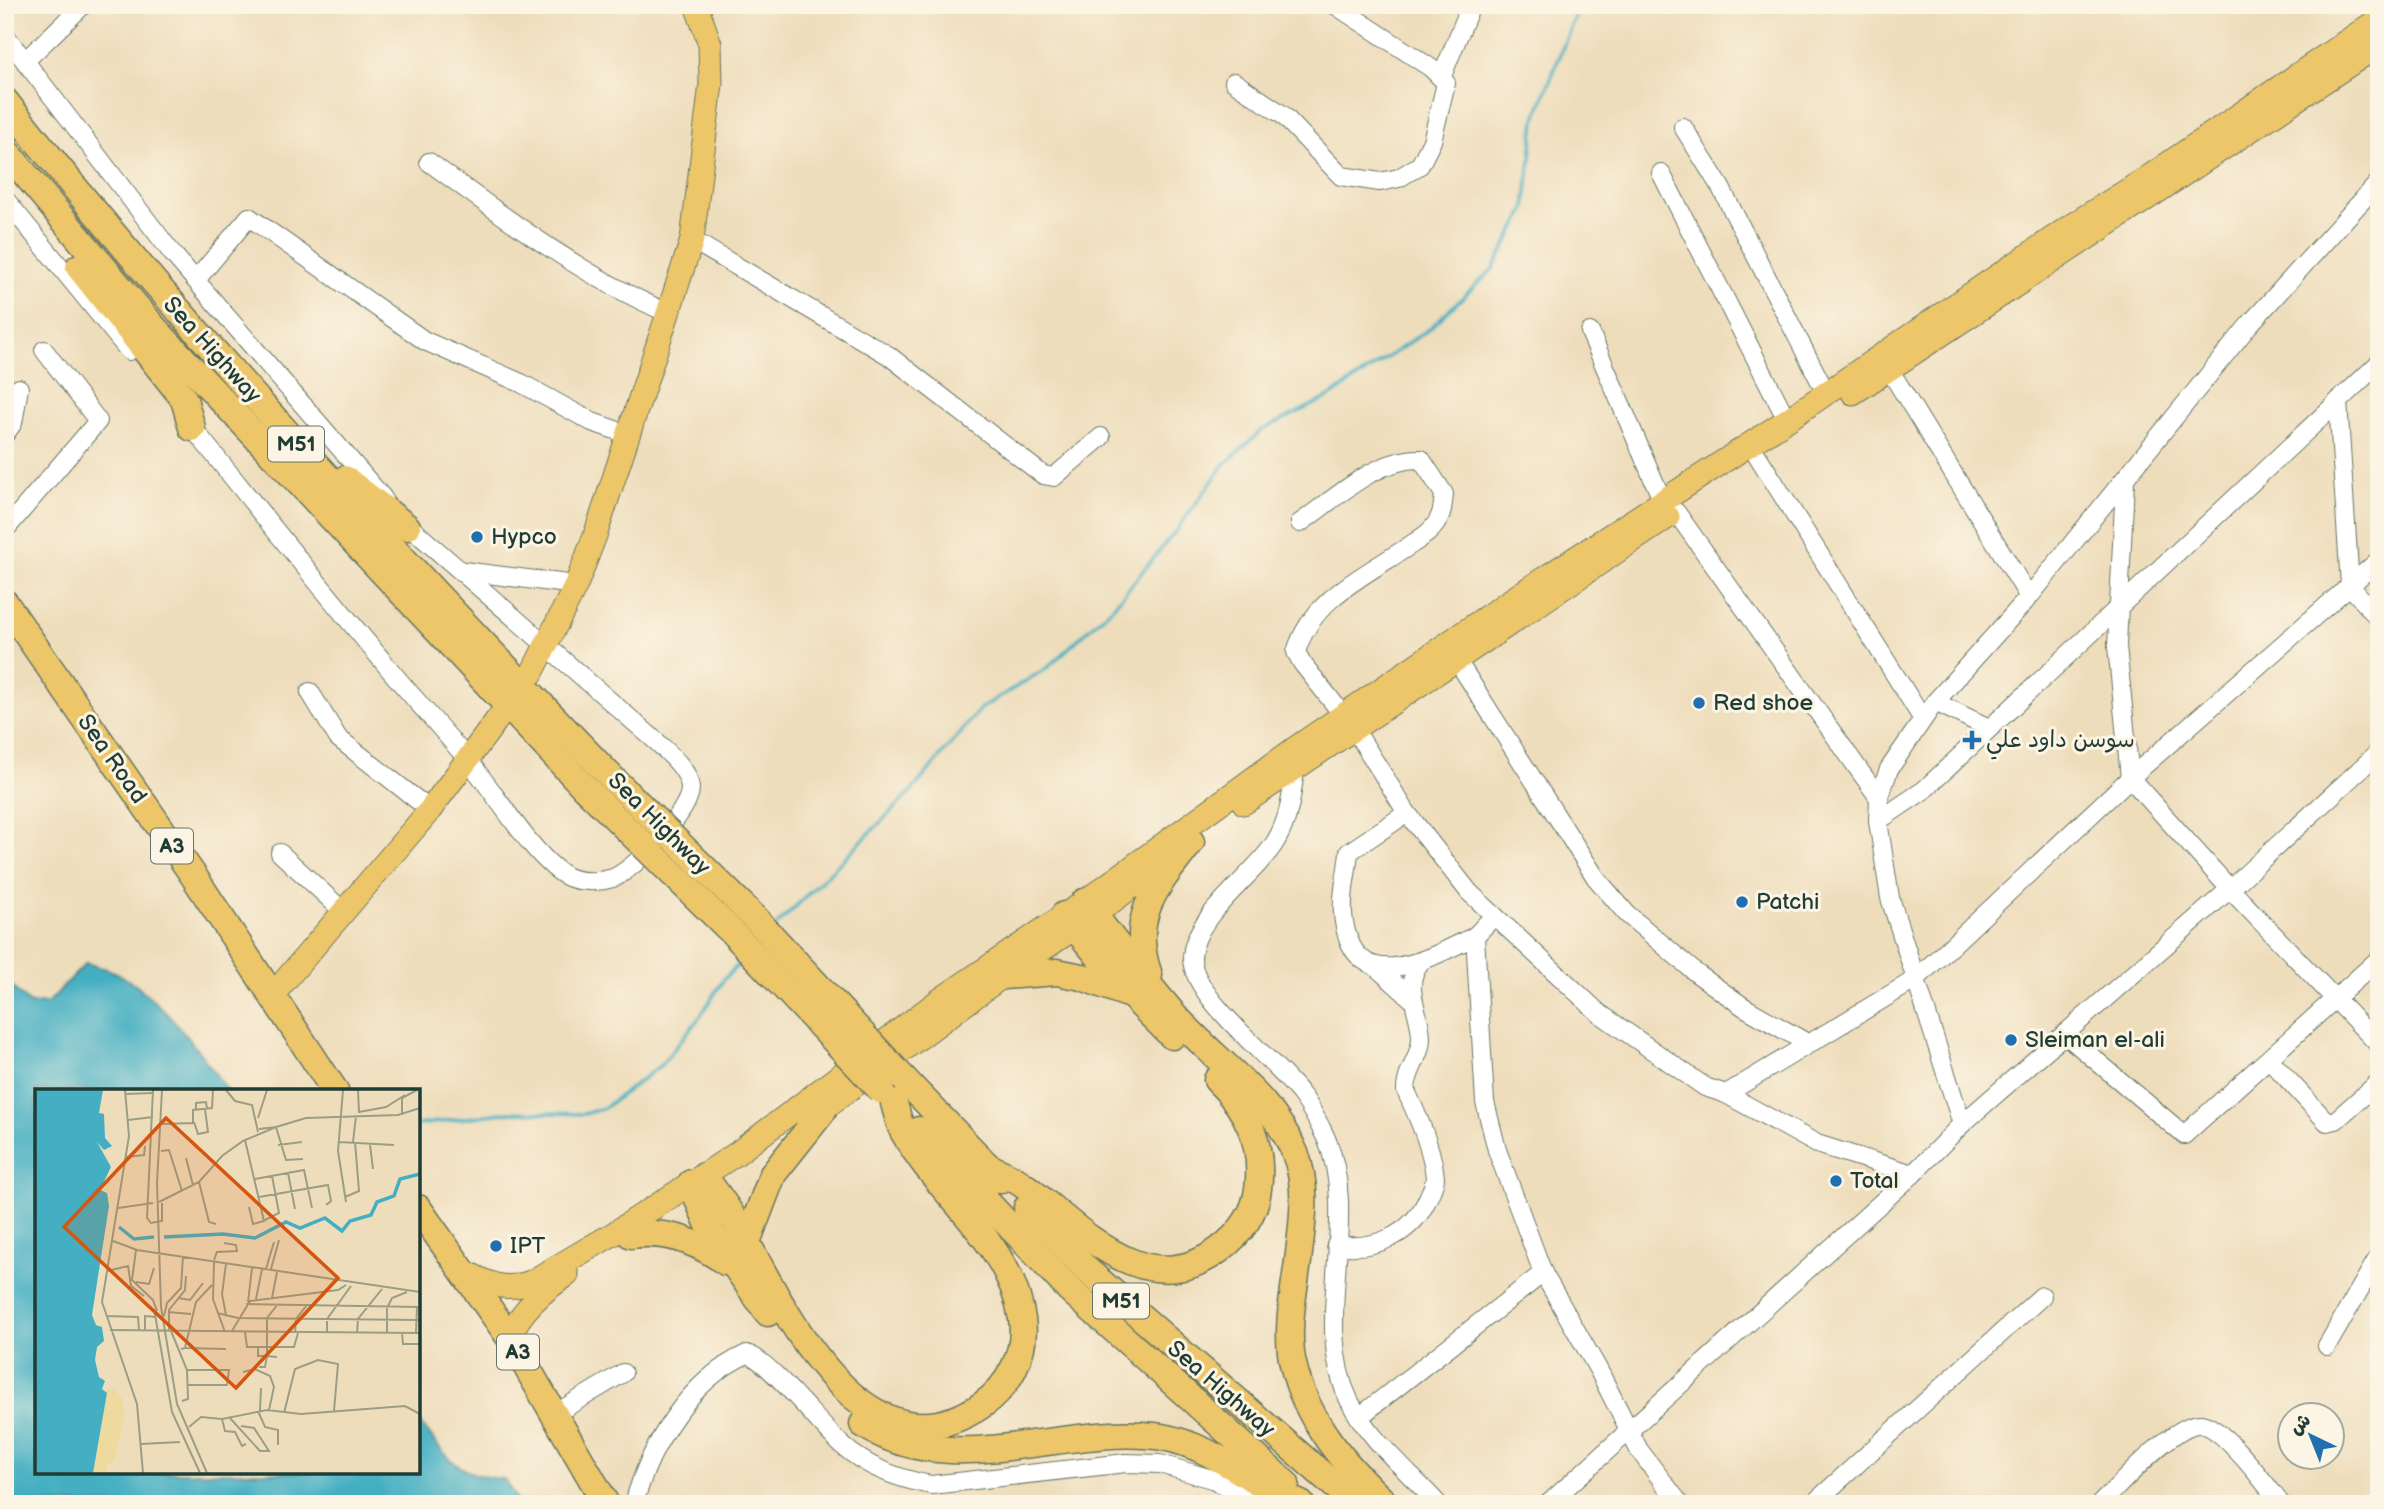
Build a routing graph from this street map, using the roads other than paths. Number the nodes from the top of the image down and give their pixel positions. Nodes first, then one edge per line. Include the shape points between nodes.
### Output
1 (83, 5) edge
2 (696, 5) edge
3 (1335, 5) edge
4 (1471, 5) edge
5 (2379, 19) edge
6 (5, 35) edge
7 (2379, 45) edge
8 (26, 60) junction
9 (1442, 76) junction
10 (1234, 82) dead end
11 (5, 102) edge
12 (1683, 127) dead end
13 (5, 150) edge
14 (429, 162) dead end
15 (5, 167) edge
16 (1661, 173) dead end
17 (2379, 182) edge
18 (5, 199) edge
19 (692, 240) junction
20 (196, 280) junction
21 (668, 313) junction
22 (1590, 332) dead end
23 (44, 350) dead end
24 (2379, 363) edge
25 (1889, 369) junction
26 (19, 388) dead end
27 (1826, 393) junction
28 (2338, 401) junction
29 (1787, 420) junction
30 (279, 425) junction
31 (192, 428) junction
32 (5, 434) edge
33 (626, 434) junction
34 (1101, 437) dead end
35 (1758, 455) junction
36 (2125, 481) junction
37 (1670, 507) junction
38 (1300, 523) dead end
39 (407, 527) junction
40 (5, 530) edge
41 (2379, 560) edge
42 (463, 571) junction
43 (576, 585) junction
44 (2350, 586) junction
45 (2029, 597) junction
46 (5, 603) edge
47 (2117, 612) junction
48 (2379, 619) edge
49 (547, 644) junction
50 (1456, 659) junction
51 (532, 673) dead end
52 (310, 692) dead end
53 (1935, 702) junction
54 (499, 718) dead end
55 (1922, 718) junction
56 (1349, 722) junction
57 (1989, 728) junction
58 (2379, 752) edge
59 (467, 759) junction
60 (1295, 769) junction
61 (2130, 778) junction
62 (1879, 798) junction
63 (430, 810) junction
64 (1407, 813) junction
65 (1878, 821) junction
66 (1191, 842) junction
67 (280, 853) dead end
68 (2230, 889) junction
69 (344, 912) junction
70 (1079, 915) junction
71 (1494, 916) junction
72 (1475, 936) junction
73 (2379, 958) edge
74 (1419, 964) junction
75 (1375, 966) junction
76 (1003, 976) junction
77 (1916, 979) junction
78 (1143, 992) junction
79 (271, 997) junction
80 (1413, 1000) junction
81 (2334, 1000) junction
82 (2066, 1035) junction
83 (1807, 1043) junction
84 (2379, 1045) edge
85 (2270, 1060) junction
86 (2379, 1082) edge
87 (334, 1089) edge
88 (893, 1091) junction
89 (1726, 1094) junction
90 (822, 1111) junction
91 (1962, 1124) junction
92 (989, 1167) junction
93 (1913, 1174) junction
94 (701, 1184) junction
95 (420, 1211) edge
96 (631, 1235) junction
97 (747, 1242) junction
98 (1336, 1245) junction
99 (2379, 1256) edge
100 (466, 1272) junction
101 (737, 1272) junction
102 (1543, 1273) junction
103 (2042, 1297) dead end
104 (510, 1338) junction
105 (2327, 1346) dead end
106 (623, 1373) dead end
107 (552, 1415) junction
108 (1359, 1417) junction
109 (1630, 1433) junction
110 (606, 1504) edge
111 (634, 1504) edge
112 (1252, 1504) edge
113 (1301, 1504) edge
114 (1308, 1504) edge
115 (1356, 1504) edge
116 (1386, 1504) edge
117 (1438, 1504) edge
118 (1548, 1504) edge
119 (1680, 1504) edge
120 (1812, 1504) edge
121 (2100, 1504) edge
122 (2281, 1504) edge

1 - 8 street
2 - 19 main road via 710,44 711,84
3 - 9 street
4 - 9 street
5 - 27 main road
6 - 8 street
7 - 25 main road
8 - 20 street
9 - 10 street via 1446,91 1420,165 1399,178 1380,182 1341,176 1283,115
11 - 30 highway, Sea Highway / M51 via 168,301
12 - 27 street via 1721,188
13 - 88 highway, Sea Highway / M51, bridge via 156,330 585,788
14 - 21 street via 520,229
15 - 31 highway via 184,398
16 - 29 street
17 - 36 street via 2249,325
18 - 31 street
19 - 21 main road
19 - 34 street via 888,355 1043,475 1054,477 1065,471
20 - 33 street via 248,217 425,341
20 - 39 street
21 - 33 main road
22 - 37 street
23 - 40 street via 98,421
24 - 28 street
25 - 35 main road
25 - 45 street
26 - 32 street via 13,423
27 - 29 main road
28 - 44 street
28 - 47 street
29 - 37 main road
30 - 39 highway
30 - 88 highway, Sea Highway / M51, bridge via 605,771 754,917
31 - 59 street
33 - 43 main road
35 - 37 main road
35 - 55 street
36 - 45 street
36 - 47 street
37 - 50 main road
37 - 56 main road
37 - 62 street
38 - 56 street via 1363,478 1401,459 1421,459 1444,494 1440,517 1429,533 1320,608 1301,638 1296,652 1302,663
39 - 42 street
41 - 44 street
42 - 43 street
42 - 49 street
43 - 49 main road
44 - 48 street
44 - 61 street
45 - 53 street
46 - 79 highway, Sea Road / A3 via 193,875
47 - 57 street
47 - 61 street
49 - 51 main road
49 - 59 street via 676,761 690,787 686,805 628,869 613,878 569,878 551,866
50 - 56 main road
50 - 83 street via 1596,878 1628,914 1696,973
52 - 63 street via 338,737
53 - 55 street
53 - 57 street
54 - 59 main road
55 - 62 street via 1889,769
56 - 60 main road
56 - 64 street
56 - 70 main road
57 - 65 street via 1924,790
58 - 68 street
59 - 63 main road
60 - 66 main road
60 - 98 street via 1286,819 1274,844 1200,928 1192,961 1208,996 1289,1081 1315,1117 1334,1165
61 - 68 street
61 - 77 street
62 - 65 street
63 - 69 main road
64 - 71 street via 1469,892
64 - 75 street via 1349,852 1344,920 1360,956
65 - 77 street via 1890,898
66 - 70 main road
66 - 78 highway via 1160,882 1142,921
67 - 69 street
68 - 81 street
68 - 82 street
69 - 79 main road
70 - 76 main road
70 - 78 highway
70 - 94 main road via 941,999
71 - 72 street
71 - 89 street via 1626,1035 1705,1087
72 - 74 street
72 - 102 street via 1485,1102 1497,1150
73 - 81 street
74 - 75 street
74 - 80 street via 1412,973
75 - 80 street
76 - 78 highway via 1057,972
76 - 90 main road
77 - 83 street
77 - 91 street
78 - 92 highway via 1232,1095 1259,1145 1258,1195 1249,1219 1234,1238 1208,1258 1183,1265 1134,1264 1095,1245 1025,1186
78 - 116 highway via 1246,1086 1281,1127 1295,1153 1302,1178 1303,1222 1291,1326 1293,1363 1301,1390 1329,1443
79 - 87 highway, Sea Road / A3
80 - 98 street via 1421,1037 1406,1091 1435,1180 1422,1210 1392,1240 1358,1248
81 - 84 street
81 - 85 street
82 - 85 street via 2184,1135
82 - 91 street
83 - 89 street
85 - 86 street via 2327,1122 2336,1120
88 - 92 highway, Sea Highway / M51
88 - 97 highway via 904,1133 995,1250 1017,1295 1022,1345 1007,1381 986,1403 967,1415 922,1424 896,1422 872,1411 839,1382 788,1318
88 - 114 highway, Sea Highway / M51 via 1069,1289
89 - 93 street via 1817,1144
90 - 94 main road
90 - 97 highway via 773,1174
91 - 93 street
92 - 115 highway, Sea Highway / M51 via 1087,1270
93 - 109 street
94 - 96 main road
94 - 97 highway
94 - 100 main road via 521,1286 493,1287
94 - 101 highway via 713,1236
95 - 100 highway, A3
96 - 101 highway via 648,1232 702,1245
96 - 104 main road via 555,1283 512,1329
98 - 108 street via 1336,1357
99 - 105 street
100 - 104 highway, A3
101 - 113 highway via 827,1392 867,1426 903,1444 961,1450 1105,1434 1164,1438 1192,1445
102 - 108 street
102 - 109 street
103 - 120 street
104 - 107 highway, A3
106 - 107 street
107 - 110 highway, A3
108 - 117 street
109 - 118 street
109 - 119 street
111 - 112 street via 646,1463 659,1440 694,1395 747,1354 765,1362 844,1447 906,1480 953,1484 1126,1463 1160,1464 1215,1480
121 - 122 street via 2172,1435 2202,1424 2229,1443

